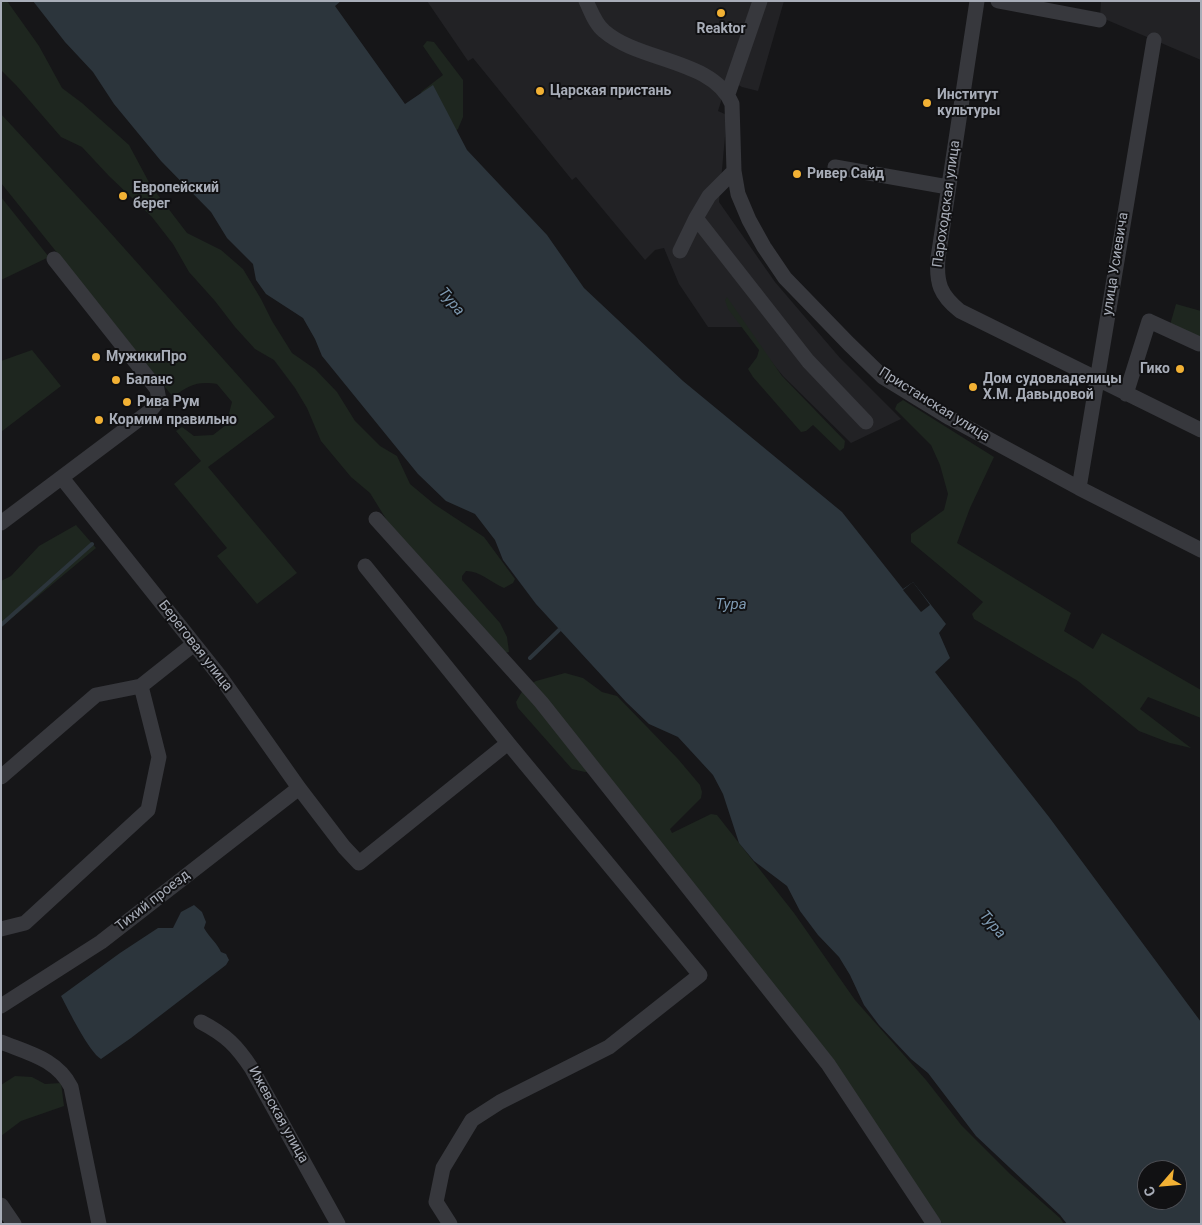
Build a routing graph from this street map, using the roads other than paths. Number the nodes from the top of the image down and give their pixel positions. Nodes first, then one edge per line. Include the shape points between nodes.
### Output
1 (586, 1) edge
2 (760, 1) edge
3 (977, 1) edge
4 (998, 1) edge
5 (1099, 20) dead end
6 (1154, 40) dead end
7 (728, 94) junction
8 (835, 167) dead end
9 (734, 171) junction
10 (948, 187) junction
11 (696, 218) junction
12 (680, 251) dead end
13 (54, 259) dead end
14 (1199, 344) dead end
15 (1097, 379) junction
16 (1126, 394) junction
17 (866, 422) dead end
18 (1201, 430) edge
19 (62, 478) junction
20 (1079, 488) junction
21 (376, 518) dead end
22 (1, 523) edge
23 (1201, 550) edge
24 (365, 566) dead end
25 (194, 644) junction
26 (141, 686) junction
27 (508, 743) junction
28 (1, 777) edge
29 (299, 788) junction
30 (1, 929) edge
31 (1, 1006) edge
32 (201, 1022) dead end
33 (1, 1042) edge
34 (1, 1205) edge
35 (14, 1224) edge
36 (99, 1224) edge
37 (338, 1224) edge
38 (450, 1224) edge
39 (934, 1224) edge

1 - 7 street via 596,22 615,39 712,78
2 - 7 street
3 - 10 street, Пароходская улица
4 - 5 street
6 - 15 street, улица Усиевича
7 - 9 street, Пристанская улица via 732,104
8 - 10 street
9 - 11 street via 709,196
9 - 20 street, Пристанская улица via 738,194 749,220 774,263 883,377 950,418
10 - 15 street, Пароходская улица via 937,272 941,290 949,302 960,311
11 - 12 street
11 - 17 street via 808,362
13 - 19 street via 157,389 159,400 150,411
14 - 16 street via 1148,321
15 - 16 street, Пароходская улица
15 - 20 street, улица Усиевича
16 - 18 street, Пароходская улица
19 - 22 street
19 - 25 street, Береговая улица
20 - 23 street, Пристанская улица
21 - 39 street via 541,702 828,1064
24 - 27 street
25 - 26 street
25 - 29 street, Береговая улица
26 - 28 street via 96,695
26 - 30 street via 159,757 148,810 25,923
27 - 29 street, Береговая улица via 359,863
27 - 38 street via 700,975 609,1047 500,1102 472,1120 443,1168 436,1202
29 - 31 street, Тихий проезд via 100,942
32 - 37 street, Ижевская улица via 224,1035 252,1068
33 - 36 street via 50,1062 65,1076
34 - 35 street

